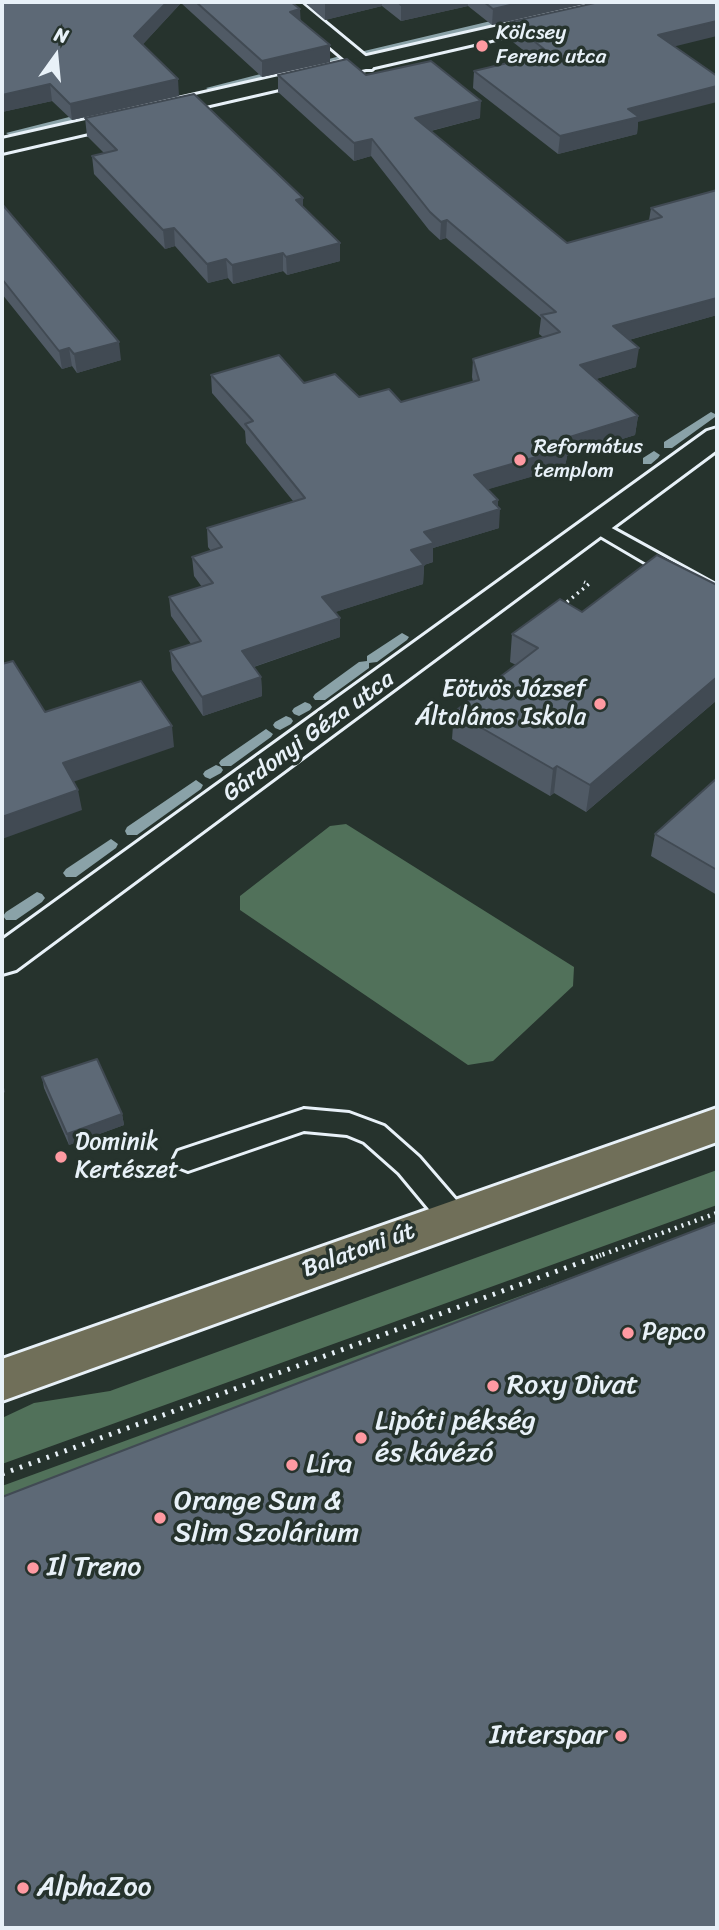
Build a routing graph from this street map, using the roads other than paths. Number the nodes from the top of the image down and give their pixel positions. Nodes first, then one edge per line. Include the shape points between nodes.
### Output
1 (287, 2) edge
2 (630, 2) edge
3 (364, 64) junction
4 (2, 145) edge
5 (717, 437) edge
6 (597, 526) junction
7 (717, 595) edge
8 (2, 960) edge
9 (717, 1125) edge
10 (188, 1159) dead end
11 (453, 1217) junction
12 (2, 1380) edge

1 - 3 street
2 - 3 street
3 - 4 street
5 - 6 street, Gárdonyi Géza utca
6 - 7 lane
6 - 8 street, Gárdonyi Géza utca
9 - 11 main road, Balatoni út
10 - 11 lane via 304,1120 349,1124 374,1133 410,1165
11 - 12 main road, Balatoni út

